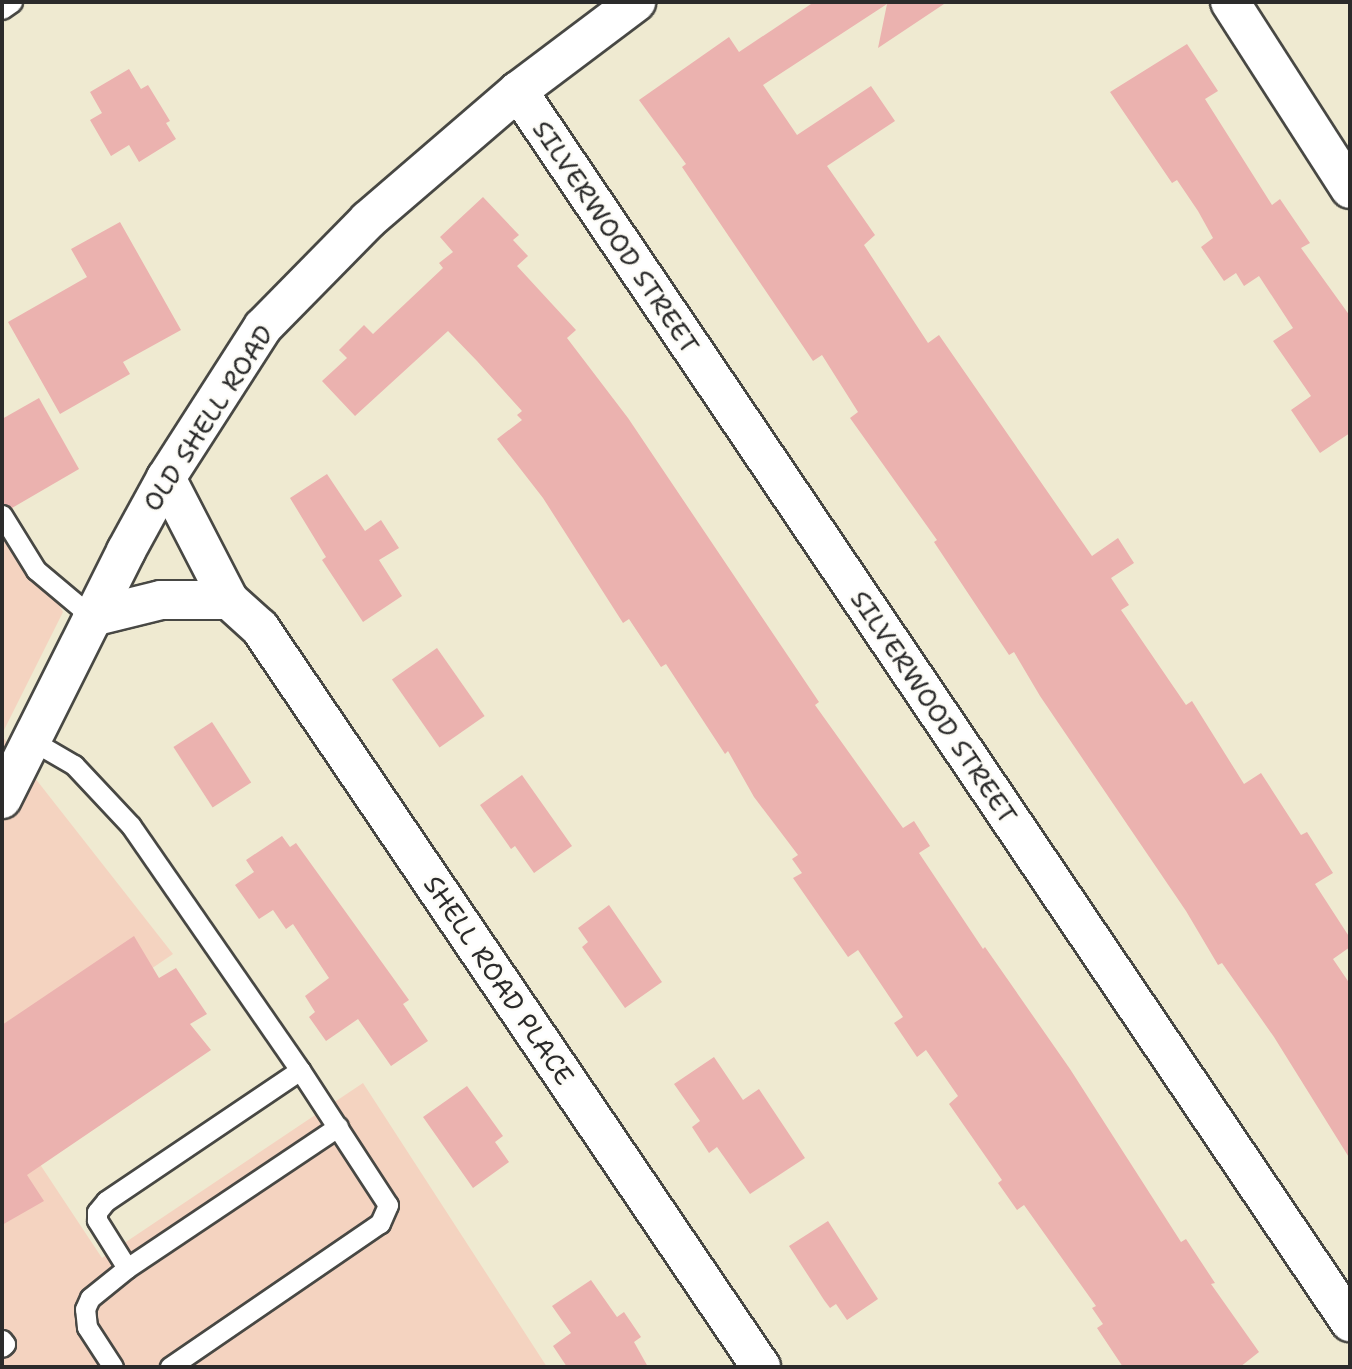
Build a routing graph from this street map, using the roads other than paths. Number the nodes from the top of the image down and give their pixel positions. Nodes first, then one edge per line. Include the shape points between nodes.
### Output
1 (12, 2) edge
2 (636, 2) edge
3 (1230, 2) edge
4 (2, 9) edge
5 (518, 91) junction
6 (1350, 190) edge
7 (166, 478) junction
8 (2, 515) edge
9 (229, 600) junction
10 (92, 617) junction
11 (31, 740) junction
12 (2, 799) edge
13 (300, 1070) junction
14 (338, 1127) junction
15 (127, 1268) junction
16 (1350, 1322) edge
17 (2, 1340) edge
18 (2, 1346) edge
19 (113, 1367) edge
20 (170, 1367) edge
21 (761, 1367) edge

1 - 4 lane
2 - 5 street, OLD SHELL ROAD
3 - 6 street
5 - 7 street, OLD SHELL ROAD via 368,220 263,327
5 - 16 street, SILVERWOOD STREET
7 - 9 street, SHELL ROAD PLACE
7 - 10 street, OLD SHELL ROAD
8 - 10 lane via 36,570
9 - 10 street via 161,600
9 - 21 street, SHELL ROAD PLACE via 260,628
10 - 11 street, OLD SHELL ROAD
11 - 12 street, OLD SHELL ROAD
11 - 13 lane via 74,765 131,826
13 - 14 lane
13 - 15 lane via 106,1201 97,1220
14 - 15 lane
14 - 20 lane via 388,1205 380,1223
15 - 19 lane via 103,1285 85,1309 87,1328
17 - 18 lane

